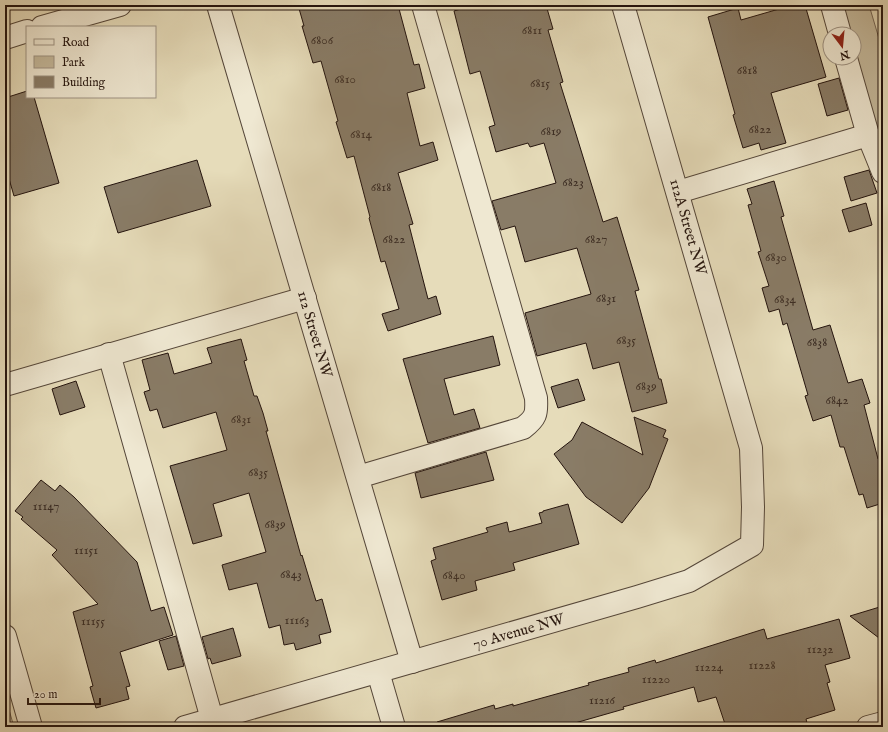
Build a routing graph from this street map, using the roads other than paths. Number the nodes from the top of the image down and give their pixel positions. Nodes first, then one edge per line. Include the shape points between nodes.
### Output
1 (120, 5) edge
2 (218, 5) edge
3 (423, 5) edge
4 (623, 5) edge
5 (832, 5) edge
6 (46, 26) edge
7 (838, 26) edge
8 (26, 31) edge
9 (5, 38) edge
10 (848, 66) edge
11 (868, 135) junction
12 (883, 172) edge
13 (678, 192) junction
14 (305, 298) junction
15 (109, 354) junction
16 (5, 384) edge
17 (751, 448) joint
18 (358, 477) junction
19 (5, 636) edge
20 (412, 662) junction
21 (378, 672) junction
22 (212, 719) junction
23 (883, 722) edge
24 (31, 727) edge
25 (184, 727) edge
26 (394, 727) edge
27 (868, 727) edge

1 - 6 street
2 - 14 street, 112 Street NW
3 - 18 street via 536,398 537,410 533,421 523,428
4 - 13 street, 112A Street NW
5 - 7 street
8 - 9 street
10 - 11 street
11 - 12 street
11 - 13 street
13 - 17 street, 112A Street NW
14 - 15 street
14 - 18 street, 112 Street NW
15 - 16 street
15 - 22 street
17 - 20 street, 70 Avenue NW via 752,545 689,581
18 - 20 street, 112 Street NW
19 - 24 street
20 - 21 street, 70 Avenue NW
21 - 22 street, 70 Avenue NW
21 - 26 street
22 - 25 street, 70 Avenue NW
23 - 27 street

